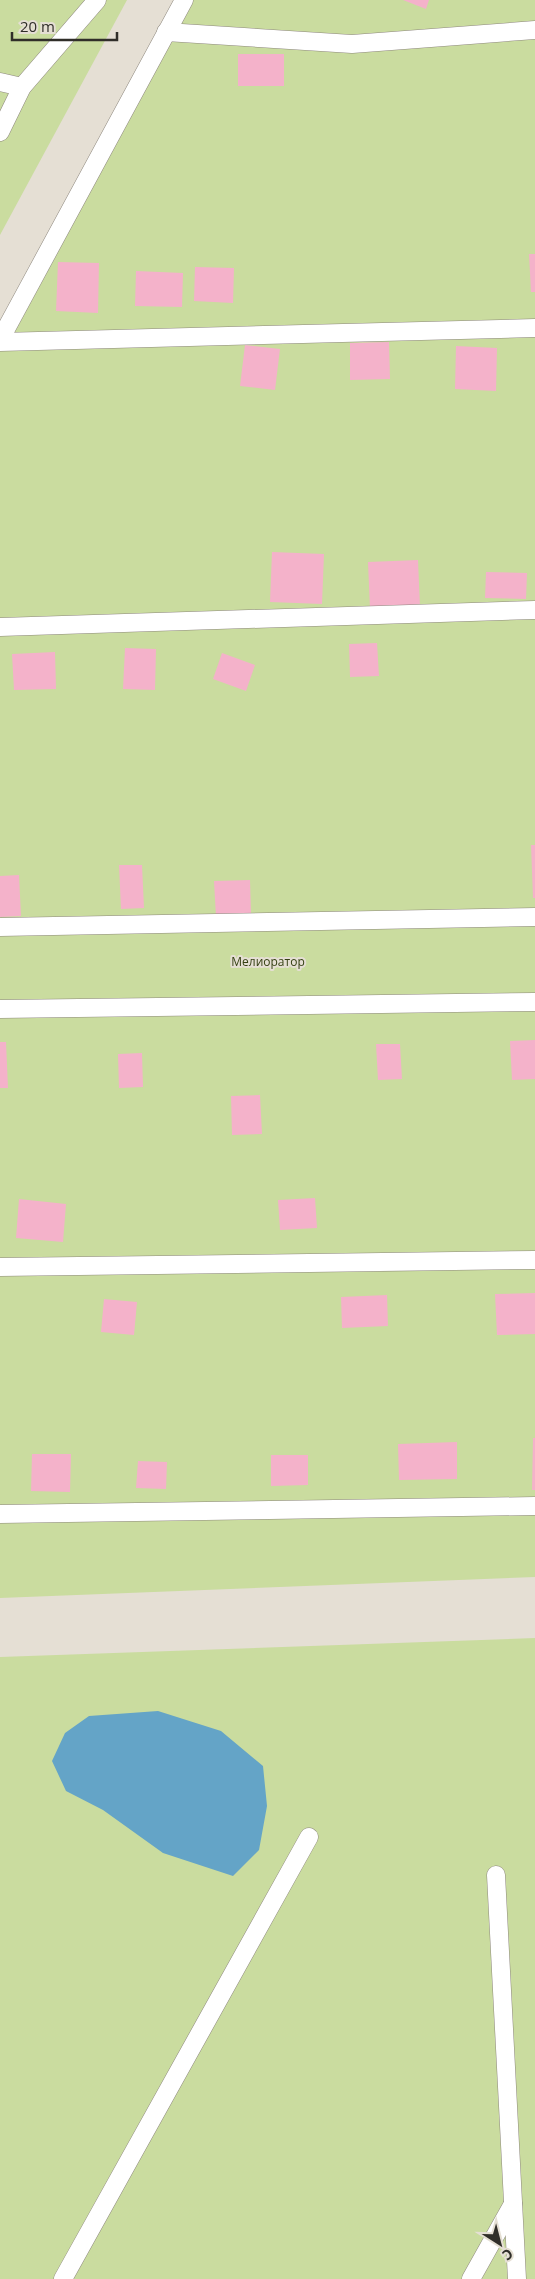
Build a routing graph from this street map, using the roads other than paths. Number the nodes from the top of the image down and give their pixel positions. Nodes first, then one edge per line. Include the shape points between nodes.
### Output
1 (98, 0) edge
2 (184, 0) edge
3 (535, 30) edge
4 (166, 32) junction
5 (0, 82) edge
6 (22, 87) junction
7 (0, 132) edge
8 (535, 328) edge
9 (0, 341) edge
10 (535, 610) edge
11 (0, 627) edge
12 (535, 918) edge
13 (0, 927) edge
14 (535, 1002) edge
15 (0, 1009) edge
16 (535, 1260) edge
17 (0, 1267) edge
18 (535, 1506) edge
19 (0, 1514) edge
20 (309, 1837) dead end
21 (496, 1875) dead end
22 (513, 2204) junction
23 (62, 2279) edge
24 (471, 2279) edge
25 (517, 2279) edge

1 - 6 lane
2 - 4 lane
3 - 4 lane via 352,44
4 - 9 lane
5 - 6 lane
6 - 7 lane
8 - 9 lane
10 - 11 lane
12 - 13 lane
14 - 15 lane
16 - 17 lane
18 - 19 lane
20 - 23 lane
21 - 22 lane
22 - 24 lane
22 - 25 lane

